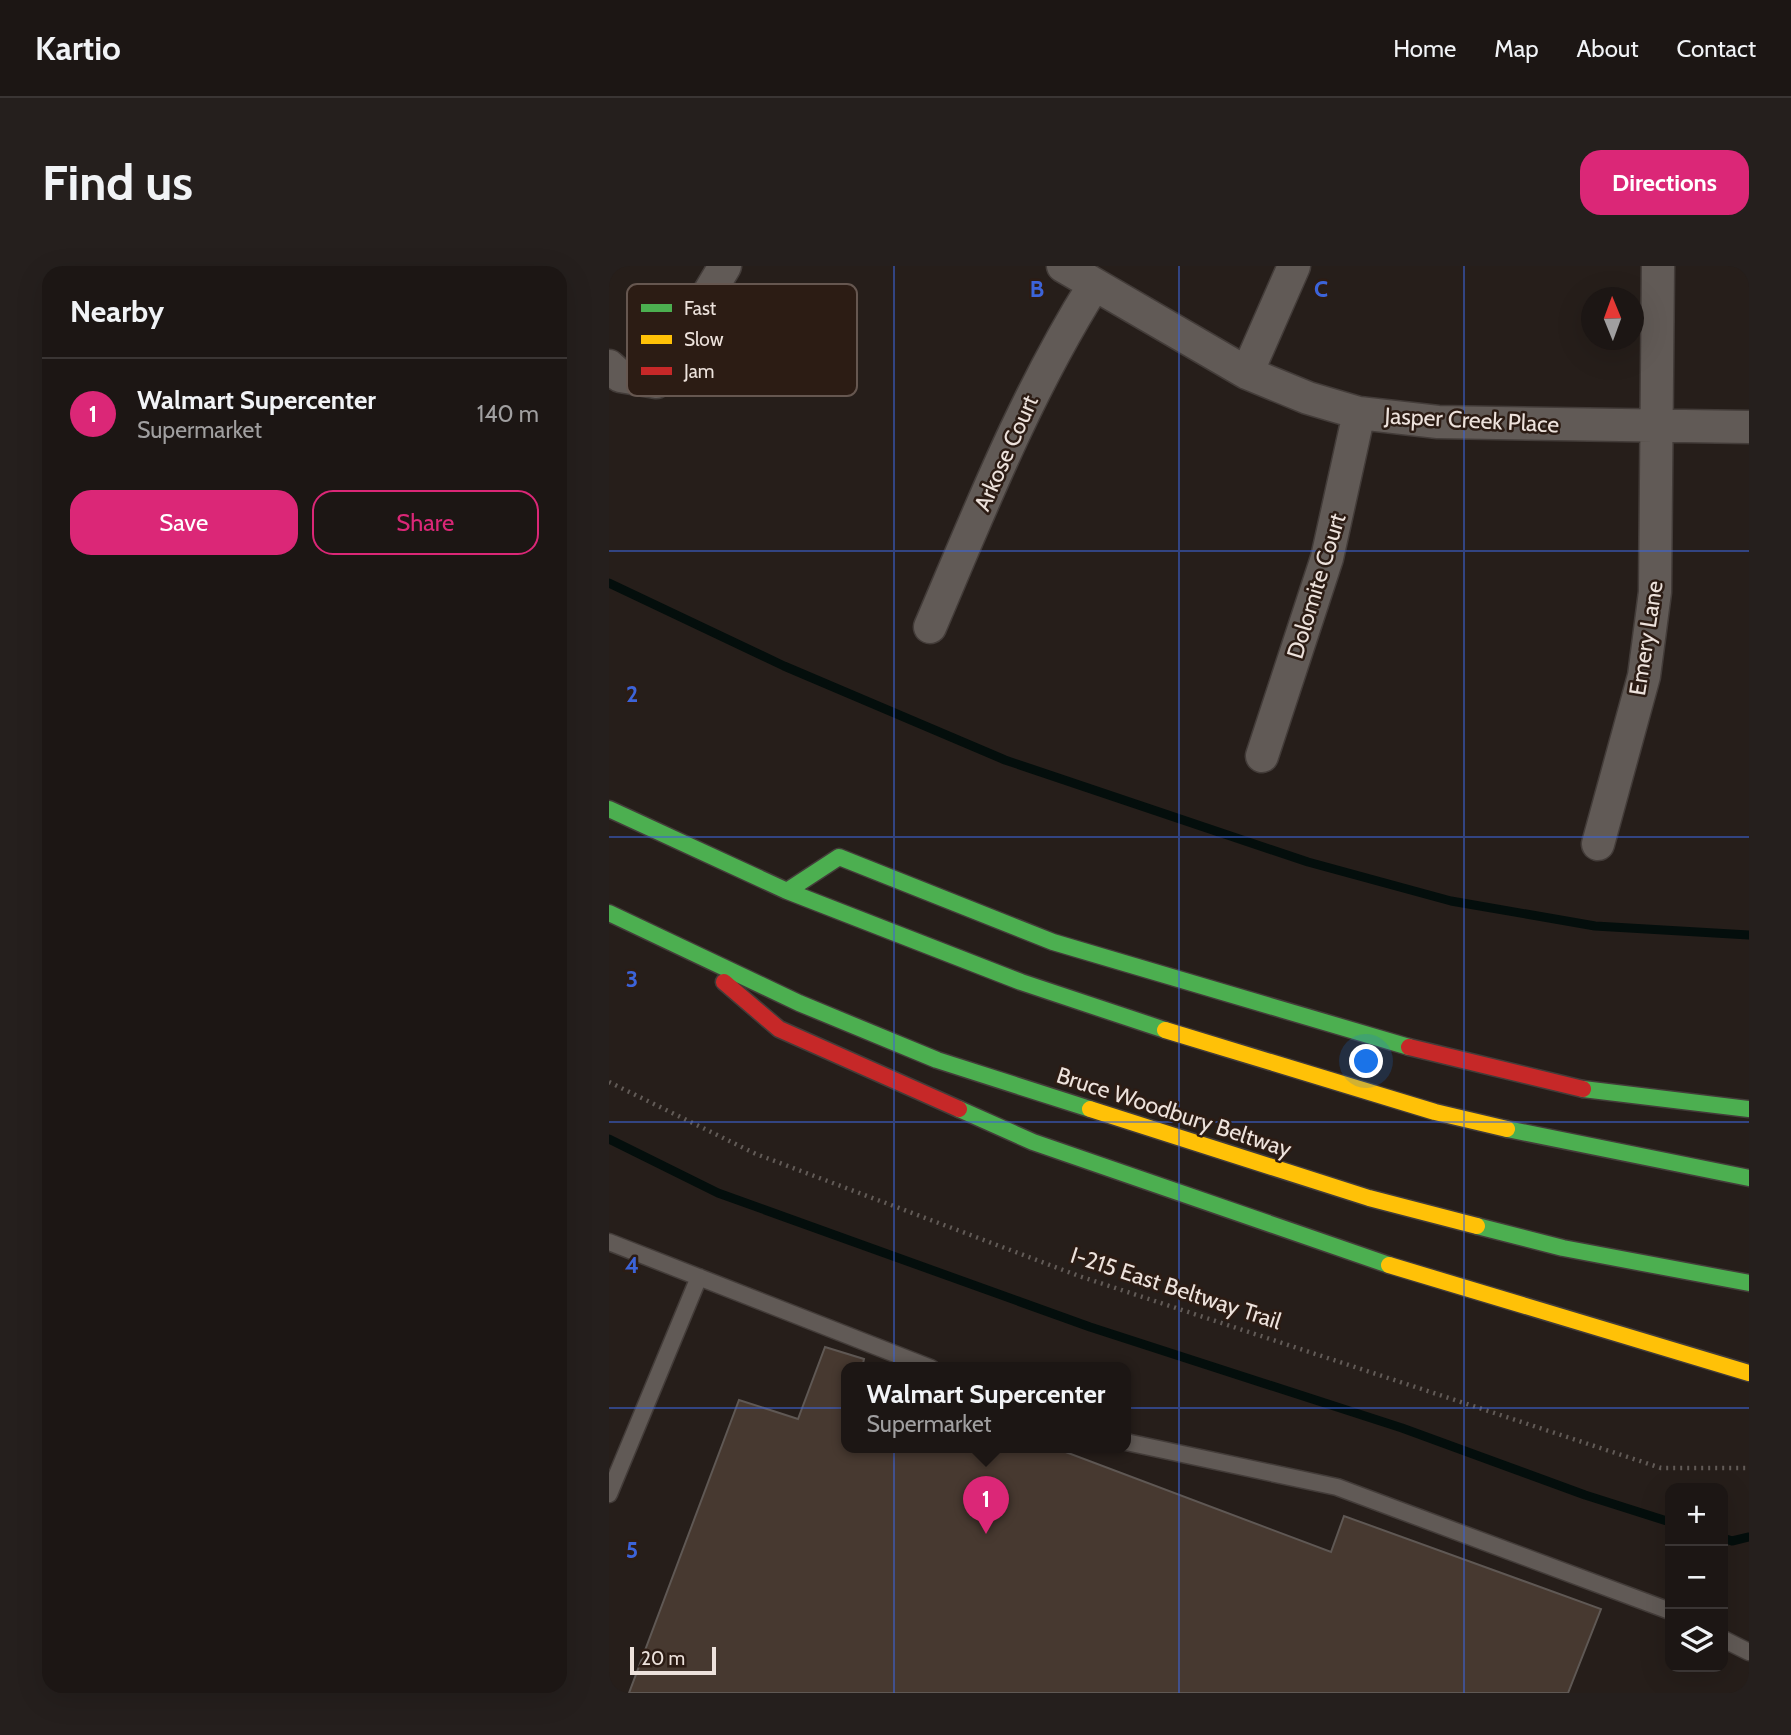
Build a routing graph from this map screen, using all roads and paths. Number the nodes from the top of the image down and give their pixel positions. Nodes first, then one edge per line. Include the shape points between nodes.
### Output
1 (725, 266) edge
2 (1063, 266) edge
3 (1294, 266) edge
4 (1658, 266) edge
5 (714, 284) edge
6 (1094, 285) junction
7 (609, 366) edge
8 (1247, 373) junction
9 (627, 377) edge
10 (1359, 413) junction
11 (1659, 427) junction
12 (1749, 427) edge
13 (930, 627) dead end
14 (1262, 756) dead end
15 (609, 809) edge
16 (1598, 844) dead end
17 (787, 891) junction
18 (609, 913) edge
19 (690, 954) junction
20 (609, 1082) edge
21 (1749, 1109) edge
22 (1749, 1178) edge
23 (609, 1242) edge
24 (699, 1276) junction
25 (1749, 1283) edge
26 (916, 1362) edge
27 (1749, 1373) edge
28 (1131, 1443) edge
29 (1749, 1468) edge
30 (609, 1493) edge
31 (1665, 1609) edge
32 (1728, 1642) edge
33 (1749, 1652) edge

1 - 5 street
2 - 6 street, Jasper Creek Place
3 - 8 street
4 - 11 street, Emery Lane
6 - 8 street, Jasper Creek Place
6 - 13 street, Arkose Court via 1058,342 1021,416
7 - 9 street
8 - 10 street, Jasper Creek Place
10 - 11 street, Jasper Creek Place via 1439,422
10 - 14 street, Dolomite Court via 1327,558
11 - 12 street, Jasper Creek Place
11 - 16 street, Emery Lane via 1658,545 1650,636 1644,676
15 - 17 highway
17 - 21 highway via 839,857 1053,942 1420,1051 1592,1091
17 - 22 highway via 1021,982 1226,1051 1435,1112
18 - 19 highway, Bruce Woodbury Beltway
19 - 25 highway, Bruce Woodbury Beltway via 937,1060 1369,1198 1563,1248
19 - 27 highway via 779,1029 1033,1142 1386,1264
20 - 29 path, I-215 East Beltway Trail via 757,1154 1079,1276 1661,1468
23 - 24 lane
24 - 26 lane
24 - 30 lane
28 - 31 lane via 1337,1487
32 - 33 lane

